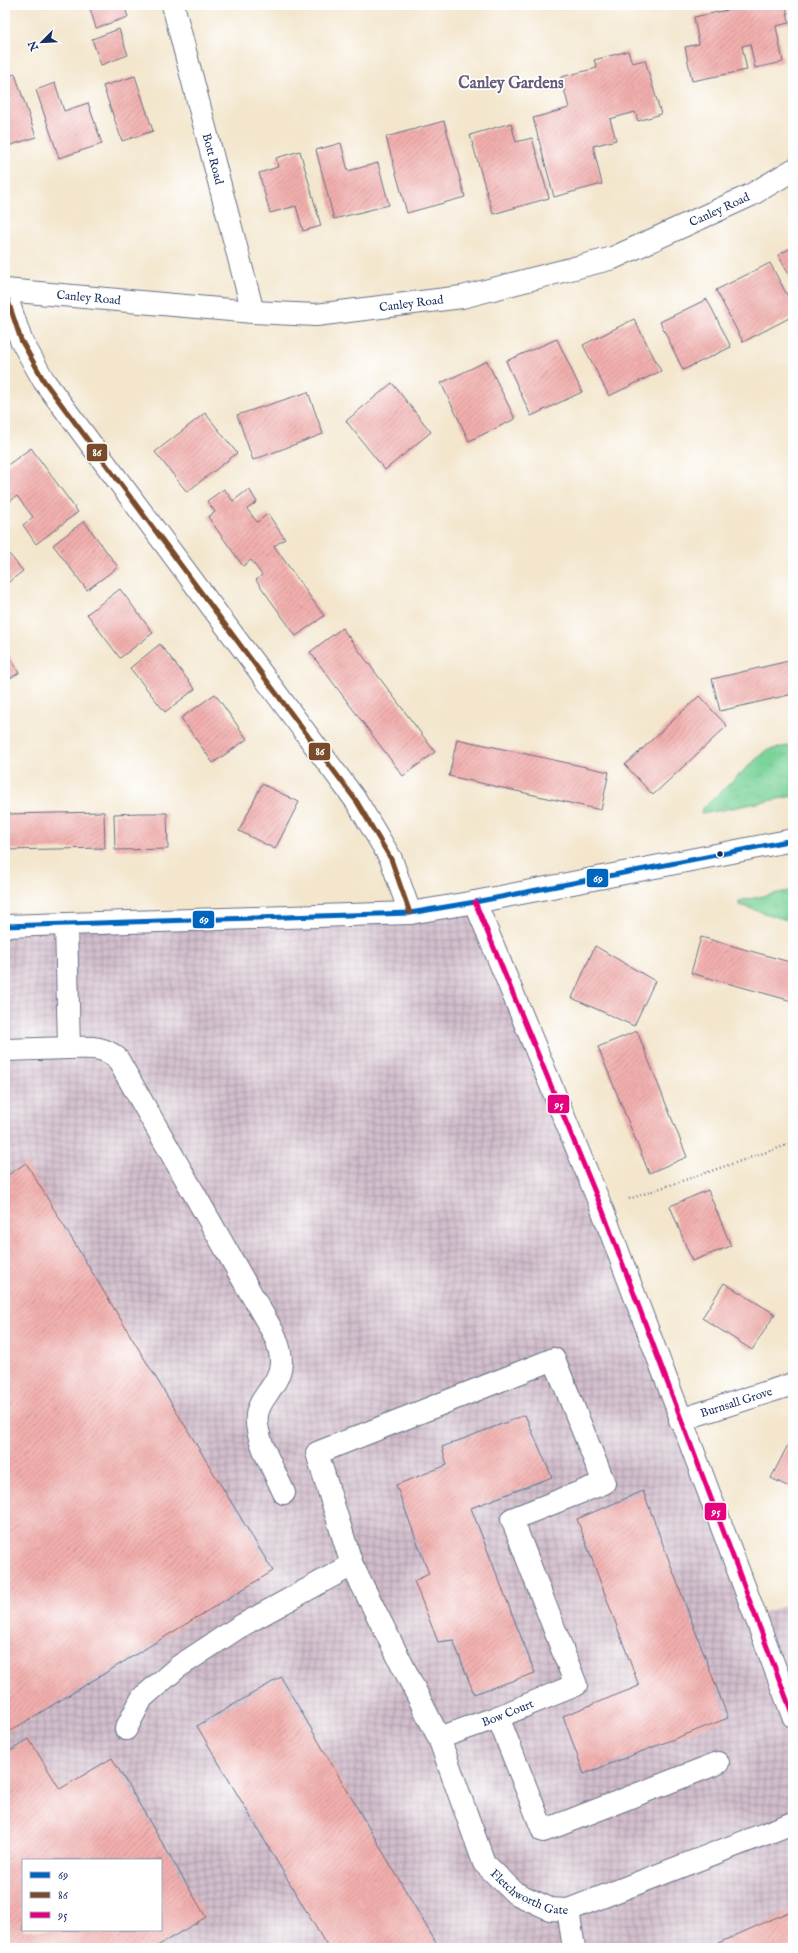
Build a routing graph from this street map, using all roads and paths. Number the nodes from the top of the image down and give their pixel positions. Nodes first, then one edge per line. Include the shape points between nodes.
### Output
1 (178, 6) edge
2 (793, 170) edge
3 (5, 291) edge
4 (253, 312) junction
5 (793, 840) edge
6 (475, 902) junction
7 (410, 913) junction
8 (66, 924) junction
9 (5, 926) edge
10 (69, 1048) junction
11 (5, 1050) edge
12 (793, 1143) edge
13 (602, 1209) junction
14 (793, 1384) edge
15 (680, 1420) junction
16 (284, 1493) dead end
17 (352, 1565) junction
18 (576, 1685) joint
19 (792, 1711) edge
20 (498, 1717) junction
21 (126, 1729) dead end
22 (439, 1738) junction
23 (718, 1763) dead end
24 (793, 1823) edge
25 (568, 1910) junction
26 (574, 1948) edge

1 - 4 street, Bott Road
2 - 4 street, Canley Road via 751,195 605,260 462,297 316,315
3 - 4 street, Canley Road
3 - 7 street via 21,340 44,381 357,802 391,859
5 - 6 street
6 - 7 street
6 - 13 street
7 - 8 street
8 - 9 street
8 - 10 street
10 - 11 street
10 - 16 street via 100,1048 117,1058 274,1334 281,1353 281,1366 279,1376 259,1407 257,1425
12 - 13 path
13 - 15 street
14 - 15 street, Burnsall Grove
15 - 19 street
17 - 18 street, Fletchworth Gate via 317,1453 554,1359 604,1483 512,1519
17 - 21 street via 239,1627 178,1667 142,1698
17 - 22 street, Fletchworth Gate
18 - 20 street, Bow Court
20 - 22 street, Bow Court
20 - 23 street via 543,1831
22 - 25 street, Fletchworth Gate via 484,1863 514,1893 550,1909
24 - 25 street, Fletchworth Gate
25 - 26 street

